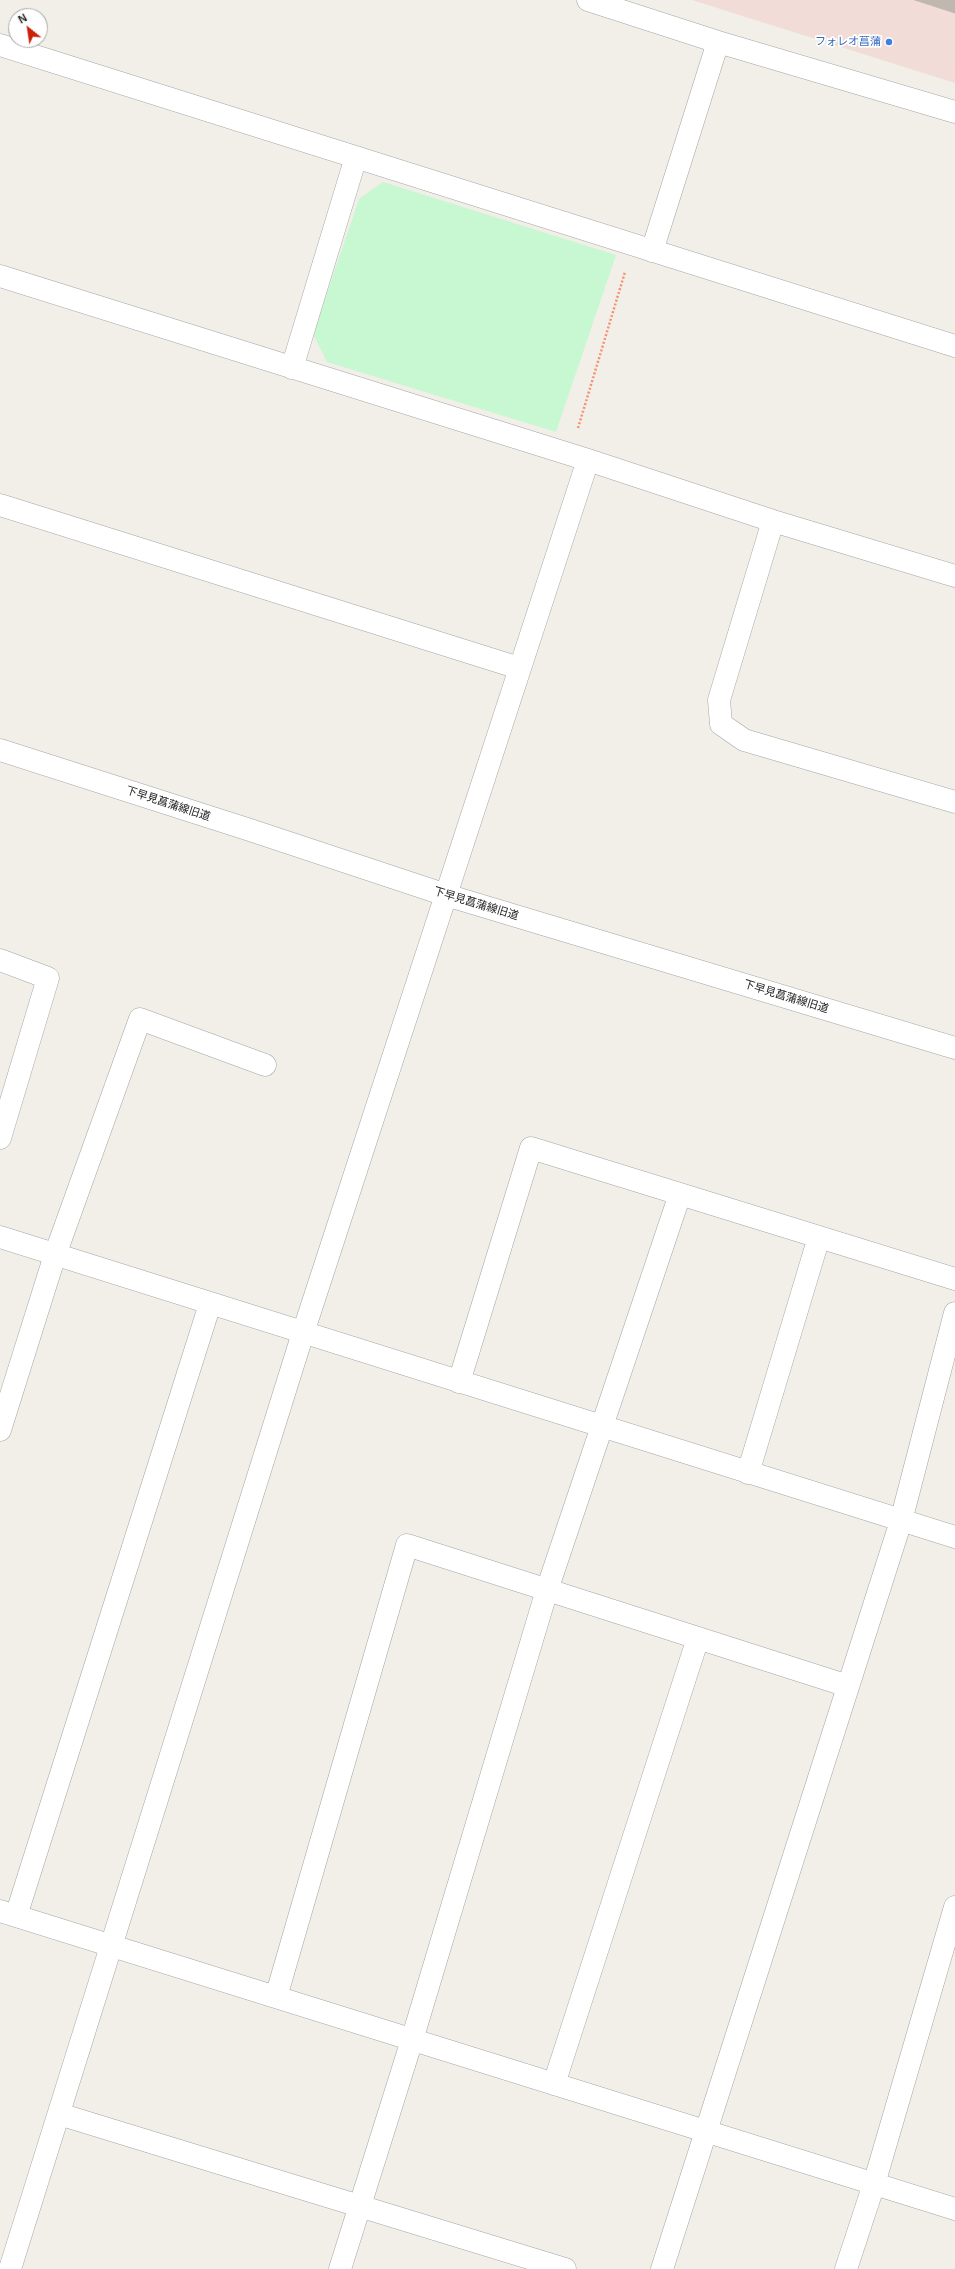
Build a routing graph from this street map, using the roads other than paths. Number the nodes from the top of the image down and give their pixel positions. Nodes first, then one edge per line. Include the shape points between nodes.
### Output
1 (588, 0) edge
2 (718, 42) junction
3 (0, 45) edge
4 (955, 112) edge
5 (356, 157) junction
6 (652, 251) junction
7 (0, 276) edge
8 (955, 346) edge
9 (292, 368) junction
10 (588, 460) junction
11 (0, 505) edge
12 (773, 521) junction
13 (955, 576) edge
14 (520, 668) junction
15 (0, 750) edge
16 (955, 802) edge
17 (446, 895) junction
18 (0, 960) edge
19 (955, 1048) edge
20 (265, 1065) dead end
21 (0, 1138) edge
22 (680, 1194) junction
23 (819, 1237) junction
24 (0, 1238) edge
25 (55, 1255) junction
26 (955, 1279) edge
27 (210, 1304) junction
28 (955, 1313) edge
29 (303, 1333) junction
30 (459, 1382) junction
31 (602, 1427) junction
32 (0, 1430) edge
33 (748, 1473) junction
34 (901, 1521) junction
35 (955, 1537) edge
36 (547, 1590) junction
37 (698, 1638) junction
38 (848, 1686) junction
39 (955, 1907) edge
40 (4, 1914) edge
41 (113, 1946) junction
42 (276, 1997) junction
43 (412, 2040) junction
44 (554, 2084) junction
45 (59, 2114) junction
46 (706, 2132) junction
47 (874, 2184) junction
48 (360, 2205) junction
49 (955, 2209) edge
50 (10, 2269) edge
51 (340, 2269) edge
52 (565, 2269) edge
53 (662, 2269) edge
54 (846, 2269) edge

1 - 2 street
2 - 4 street
2 - 6 street
3 - 5 street
5 - 6 street
5 - 9 street
6 - 8 street
7 - 9 street
9 - 10 street
10 - 12 street
10 - 14 street
11 - 14 street
12 - 13 street
12 - 16 street via 719,700 721,724 744,740
14 - 17 street
15 - 17 street, 下早見菖蒲線旧道
17 - 19 street, 下早見菖蒲線旧道
17 - 29 street
18 - 21 street via 48,978
20 - 25 street via 140,1019
22 - 23 street
22 - 30 street via 531,1148
22 - 31 street
23 - 26 street
23 - 33 street
24 - 25 street
25 - 27 street
25 - 32 street
27 - 29 street
27 - 40 street
28 - 34 street
29 - 30 street
29 - 41 street
30 - 31 street
31 - 33 street
31 - 36 street
33 - 34 street
34 - 35 street
34 - 38 street
36 - 37 street
36 - 42 street via 407,1545
36 - 43 street
37 - 38 street
37 - 44 street
38 - 46 street
39 - 47 street
40 - 41 street
41 - 42 street
41 - 45 street
42 - 43 street
43 - 44 street
43 - 48 street
44 - 46 street
45 - 48 street
45 - 50 street
46 - 47 street
46 - 53 street
47 - 49 street
47 - 54 street
48 - 51 street
48 - 52 street

